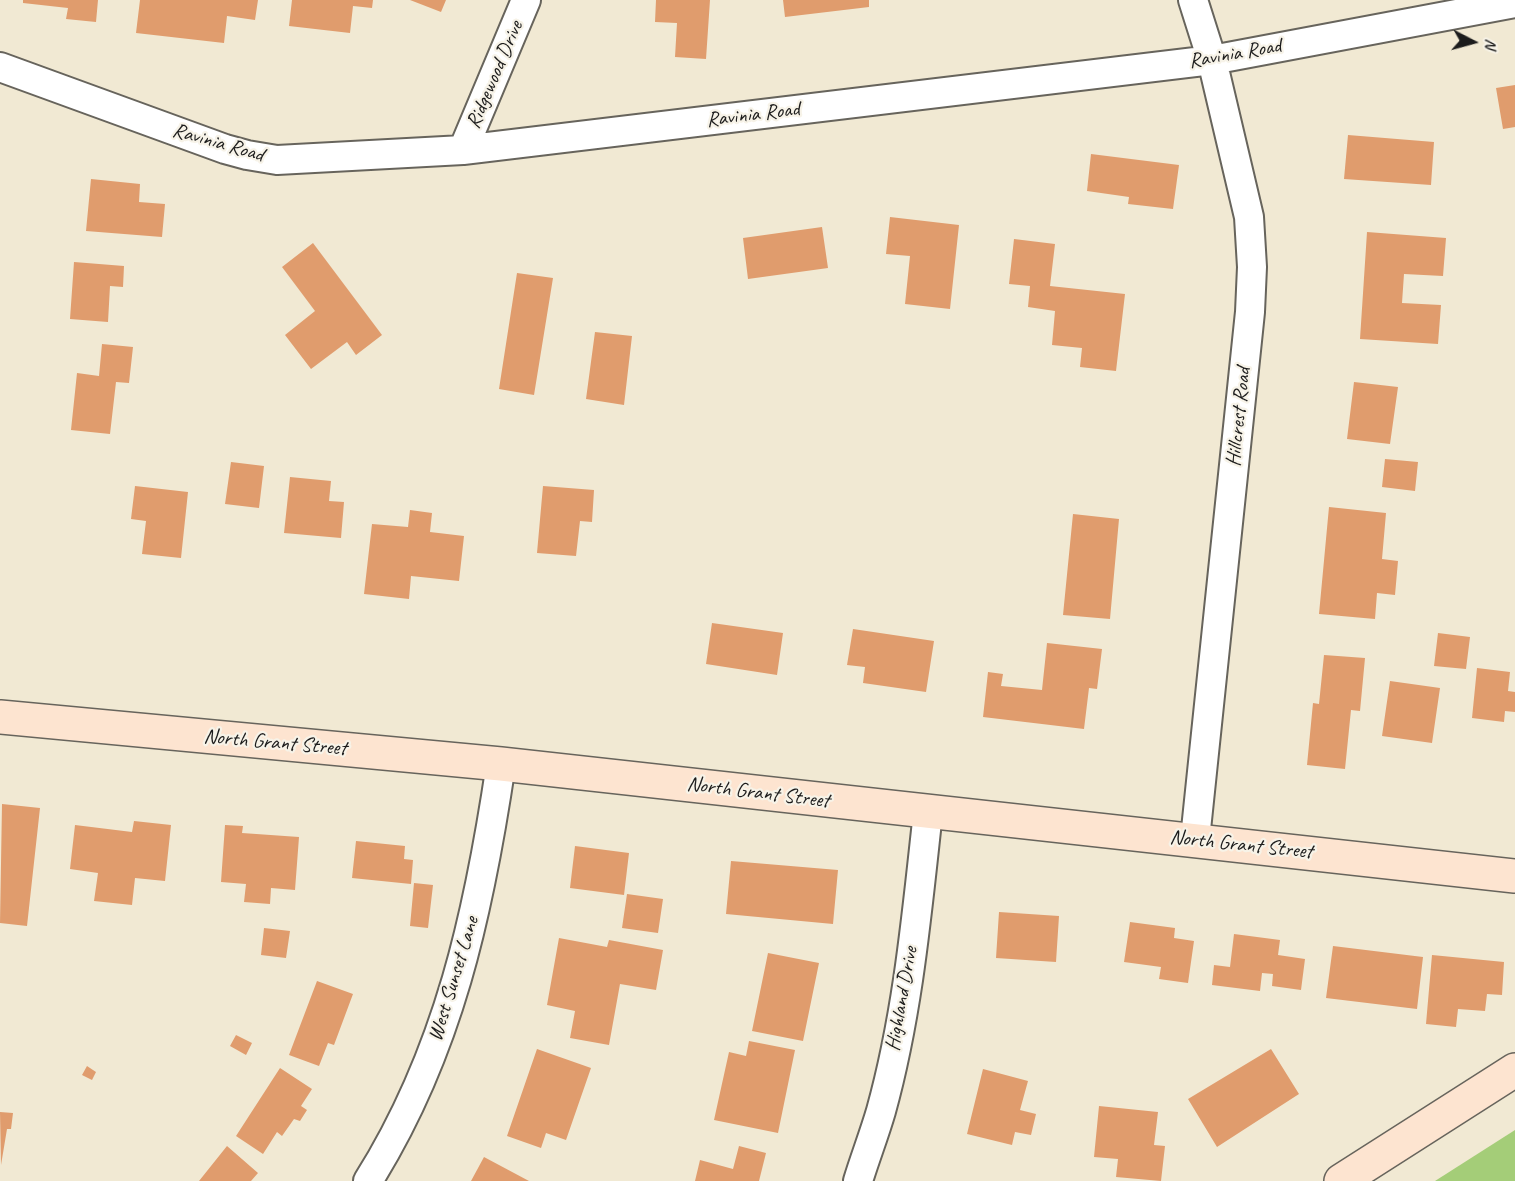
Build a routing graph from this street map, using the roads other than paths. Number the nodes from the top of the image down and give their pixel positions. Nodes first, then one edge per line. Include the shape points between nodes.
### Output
1 (526, 0) edge
2 (1194, 0) edge
3 (1515, 3) edge
4 (1212, 60) junction
5 (0, 67) edge
6 (463, 150) junction
7 (0, 717) edge
8 (501, 764) junction
9 (928, 813) junction
10 (1195, 839) junction
11 (1515, 876) edge
12 (1515, 1070) edge
13 (368, 1181) edge
14 (858, 1181) edge
15 (1341, 1181) edge

1 - 6 street, Ridgewood Drive
2 - 4 street, Hillcrest Road
3 - 4 street, Ravinia Road
4 - 6 street, Ravinia Road
4 - 10 street, Hillcrest Road via 1249,217 1252,267
5 - 6 street, Ravinia Road via 247,155 277,160
7 - 8 street, North Grant Street
8 - 9 street, North Grant Street
8 - 13 street, West Sunset Lane via 487,858 451,1002 425,1069
9 - 10 street, North Grant Street
9 - 14 street, Highland Drive via 901,1017 881,1110
10 - 11 street, North Grant Street
12 - 15 street

